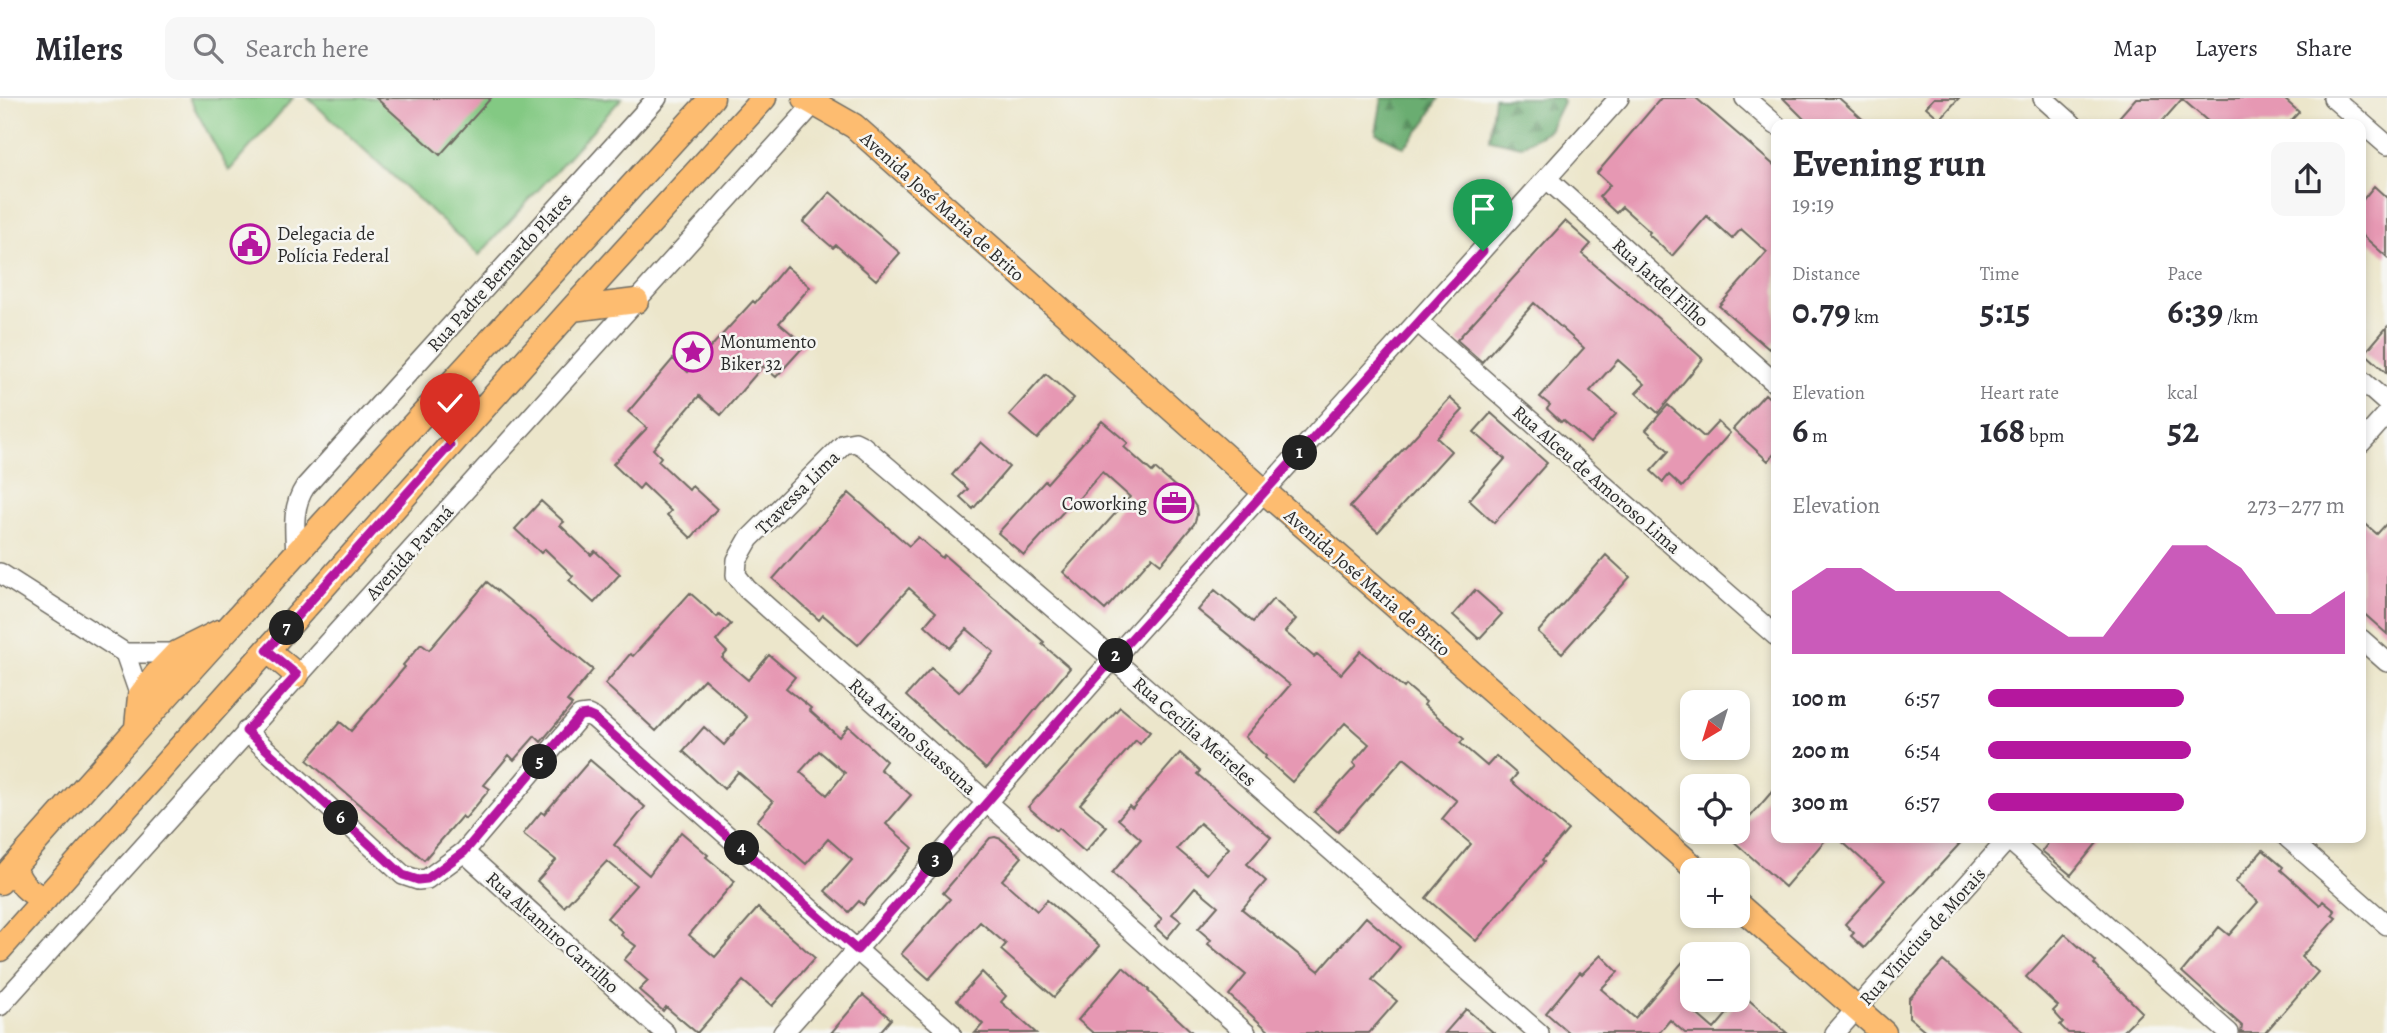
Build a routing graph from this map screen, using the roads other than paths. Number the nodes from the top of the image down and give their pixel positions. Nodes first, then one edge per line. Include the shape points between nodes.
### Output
1 (657, 98) edge
2 (712, 98) edge
3 (764, 98) edge
4 (1619, 98) edge
5 (1745, 98) edge
6 (2043, 98) edge
7 (2333, 98) edge
8 (818, 99) edge
9 (2066, 119) edge
10 (2357, 119) edge
11 (1771, 121) edge
12 (2366, 127) edge
13 (2387, 145) edge
14 (1547, 179) junction
15 (636, 301) junction
16 (572, 309) junction
17 (1419, 323) junction
18 (1771, 380) edge
19 (2366, 384) edge
20 (2387, 403) edge
21 (2387, 414) edge
22 (2366, 437) edge
23 (844, 444) joint
24 (1265, 492) junction
25 (749, 539) joint
26 (296, 555) junction
27 (0, 573) edge
28 (232, 625) junction
29 (1771, 632) edge
30 (2366, 643) edge
31 (267, 650) junction
32 (125, 653) junction
33 (177, 653) junction
34 (1113, 659) junction
35 (2387, 662) edge
36 (297, 675) junction
37 (140, 696) junction
38 (137, 727) junction
39 (246, 731) junction
40 (988, 802) junction
41 (2004, 843) edge
42 (2013, 843) edge
43 (2294, 843) edge
44 (464, 852) junction
45 (1683, 858) edge
46 (7, 874) edge
47 (45, 899) junction
48 (1750, 916) edge
49 (2387, 925) edge
50 (0, 949) edge
51 (857, 950) junction
52 (0, 1006) edge
53 (1856, 1009) junction
54 (665, 1033) edge
55 (783, 1033) edge
56 (951, 1033) edge
57 (1246, 1033) edge
58 (1539, 1033) edge
59 (1835, 1033) edge
60 (1884, 1033) edge
61 (2229, 1033) edge

1 - 26 street, Rua Padre Bernardo Plates via 305,487 294,513
2 - 26 main road
3 - 16 main road, Avenida Paraná
4 - 14 street
5 - 11 street
6 - 9 street
7 - 10 street
8 - 15 street, Avenida Paraná
8 - 24 main road, Avenida José Maria de Brito via 852,124
12 - 13 street
14 - 17 street
14 - 18 street, Rua Jardel Filho
15 - 16 main road
15 - 36 street, Avenida Paraná
16 - 31 main road, Avenida Paraná
17 - 24 street
17 - 29 street, Rua Alceu de Amoroso Lima
19 - 20 street
21 - 22 street
23 - 25 street, Travessa Lima
23 - 34 street, Rua Cecília Meireles via 863,446
24 - 34 street
24 - 45 main road, Avenida José Maria de Brito
25 - 40 street, Rua Ariano Suassuna via 737,560 736,575 747,589
26 - 28 main road
27 - 32 street
28 - 33 main road
28 - 38 main road
30 - 35 street
31 - 36 main road
31 - 47 main road, Avenida Paraná
32 - 33 street
32 - 37 street
33 - 37 main road
34 - 40 street
34 - 58 street, Rua Cecília Meireles
36 - 39 street, Avenida Paraná
37 - 38 main road
38 - 46 main road
39 - 44 street via 403,875 427,879
39 - 52 street, Avenida Paraná
40 - 51 street
40 - 57 street, Rua Ariano Suassuna
41 - 53 street, Rua Vinícius de Morais
42 - 61 street
43 - 49 street
44 - 51 street via 580,716 587,715
44 - 54 street, Rua Altamiro Carrilho
46 - 47 main road
47 - 50 main road, Avenida Paraná
48 - 53 main road
51 - 55 street
51 - 56 street
53 - 59 street, Rua Vinícius de Morais
53 - 60 main road

